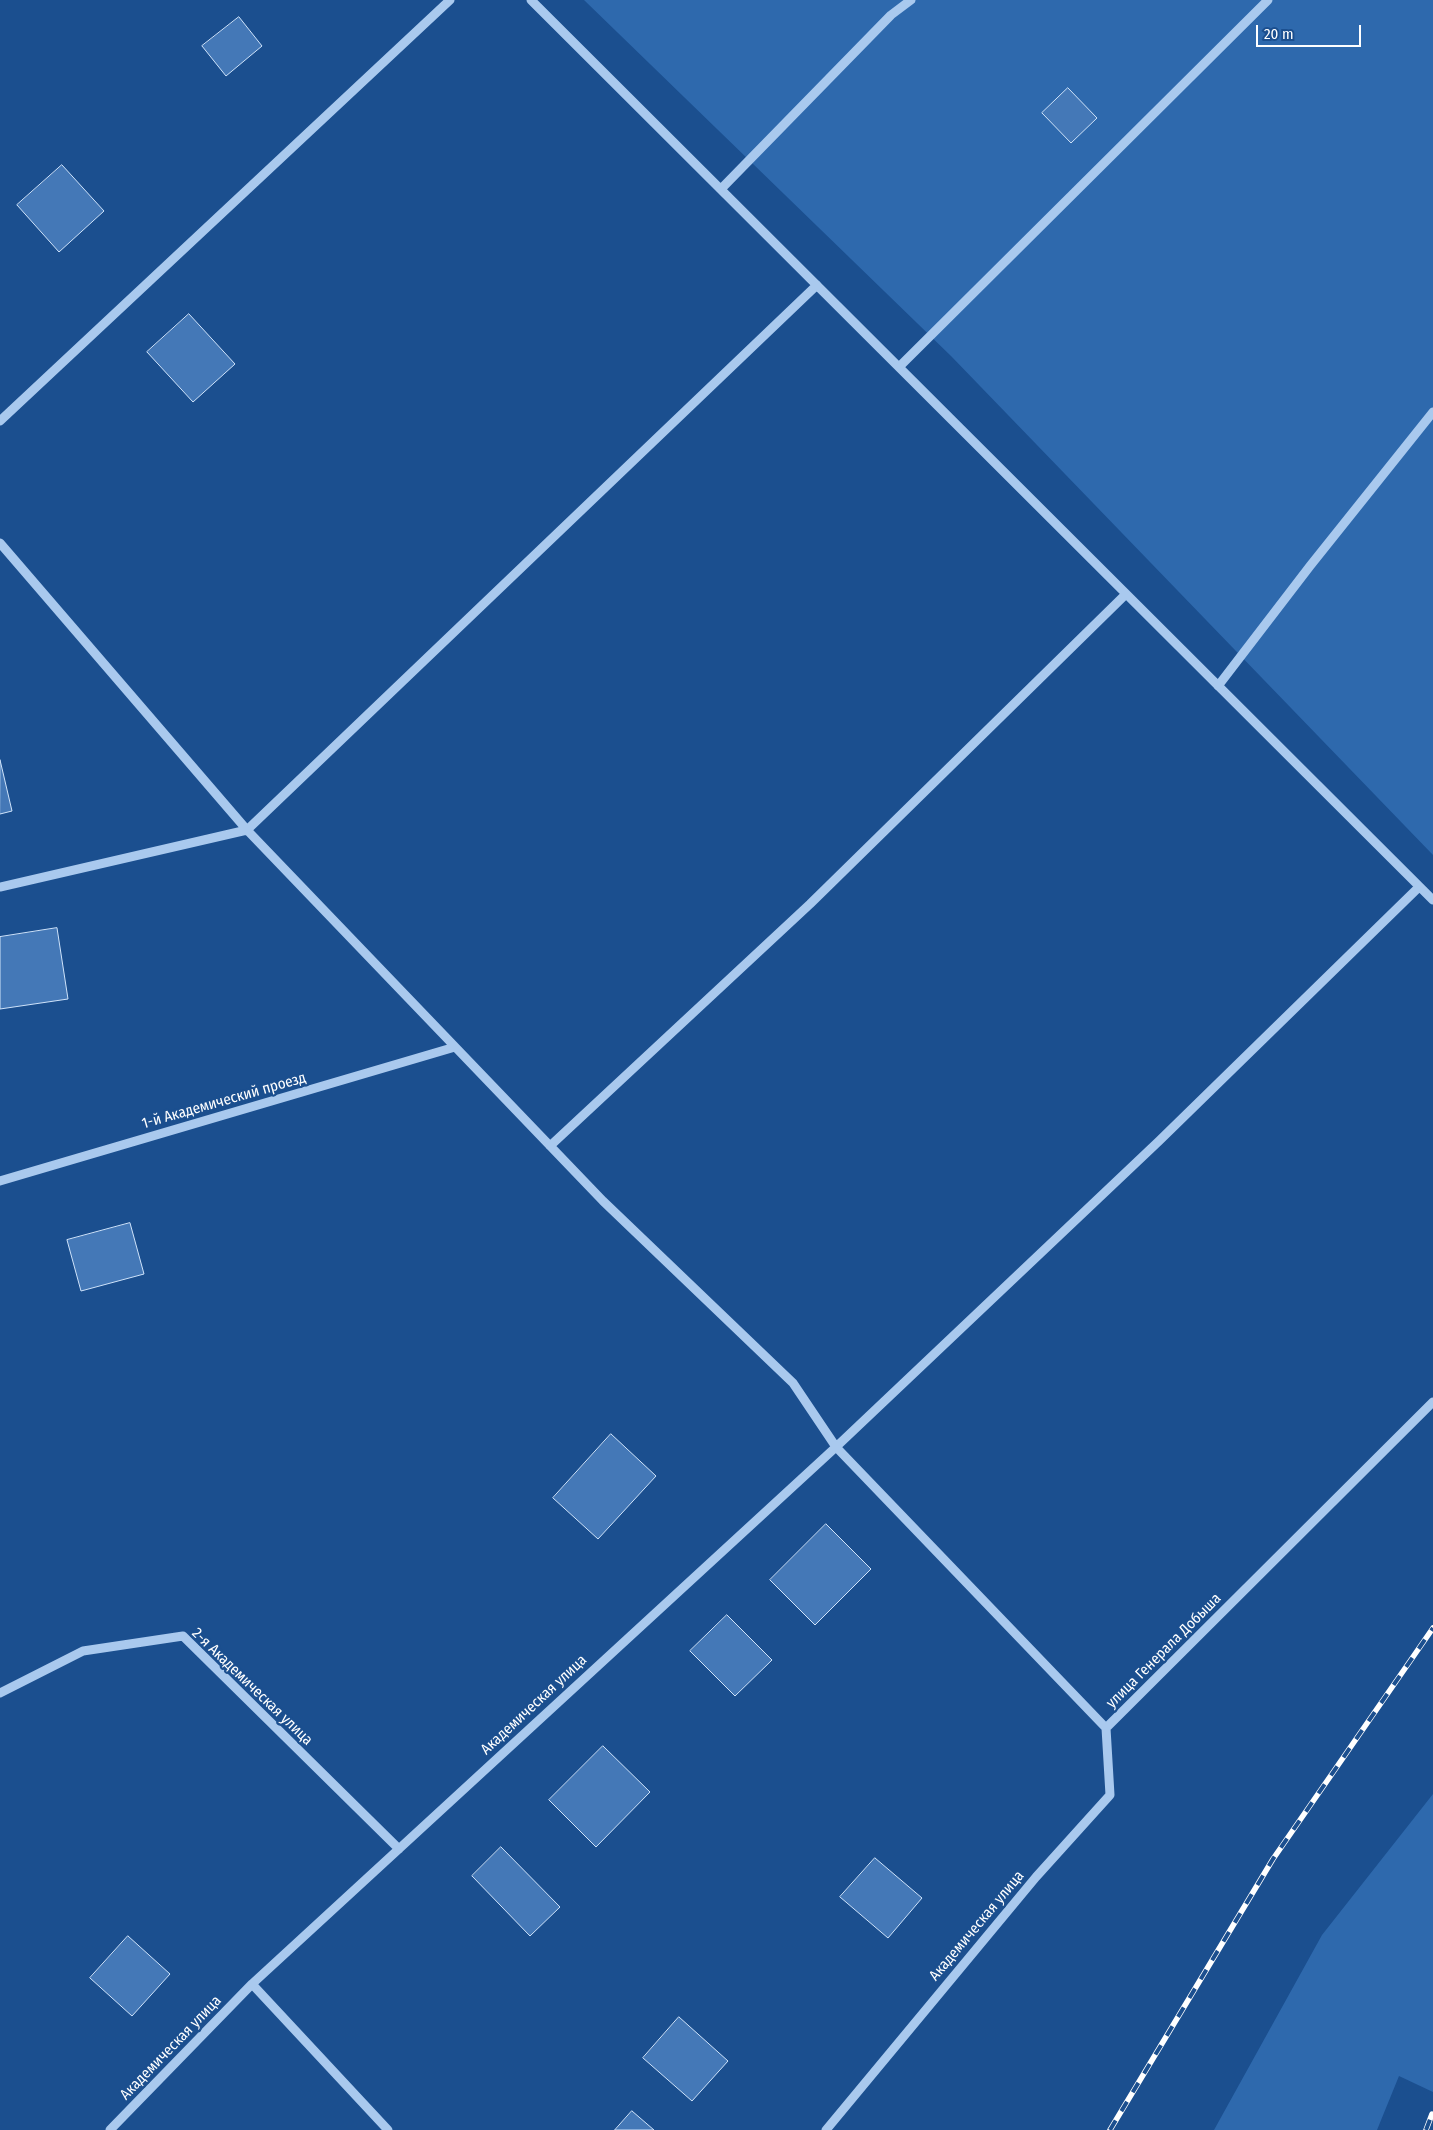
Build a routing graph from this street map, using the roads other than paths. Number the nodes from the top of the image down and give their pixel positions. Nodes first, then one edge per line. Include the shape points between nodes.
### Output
1 (450, 0) edge
2 (531, 0) edge
3 (911, 0) edge
4 (1268, 0) edge
5 (721, 189) junction
6 (817, 285) junction
7 (899, 367) junction
8 (1433, 412) edge
9 (0, 421) edge
10 (0, 543) edge
11 (1126, 594) junction
12 (1218, 686) junction
13 (247, 830) junction
14 (0, 886) edge
15 (1420, 887) junction
16 (1433, 900) edge
17 (455, 1047) junction
18 (550, 1146) junction
19 (0, 1181) edge
20 (1433, 1402) edge
21 (836, 1447) junction
22 (0, 1693) edge
23 (1106, 1728) junction
24 (399, 1849) junction
25 (252, 1984) junction
26 (110, 2130) edge
27 (388, 2130) edge
28 (826, 2130) edge

1 - 9 street
2 - 5 street
3 - 5 street via 891,15
4 - 7 street
5 - 6 street
6 - 7 street
6 - 13 street
7 - 11 street
8 - 12 street
10 - 13 street, улица Генерала Добыша
11 - 12 street
11 - 18 street via 810,904
12 - 15 street
13 - 14 street
13 - 17 street, улица Генерала Добыша
15 - 16 street
15 - 21 street, Академическая улица
17 - 18 street, улица Генерала Добыша
17 - 19 street, 1-й Академический проезд
18 - 21 street, улица Генерала Добыша via 793,1383
20 - 23 street, улица Генерала Добыша
21 - 23 street, улица Генерала Добыша
21 - 24 street, Академическая улица
22 - 24 street, 2-я Академическая улица via 83,1650 183,1636
23 - 28 street, Академическая улица via 1110,1795 1036,1877
24 - 25 street, Академическая улица
25 - 26 street, Академическая улица
25 - 27 street

